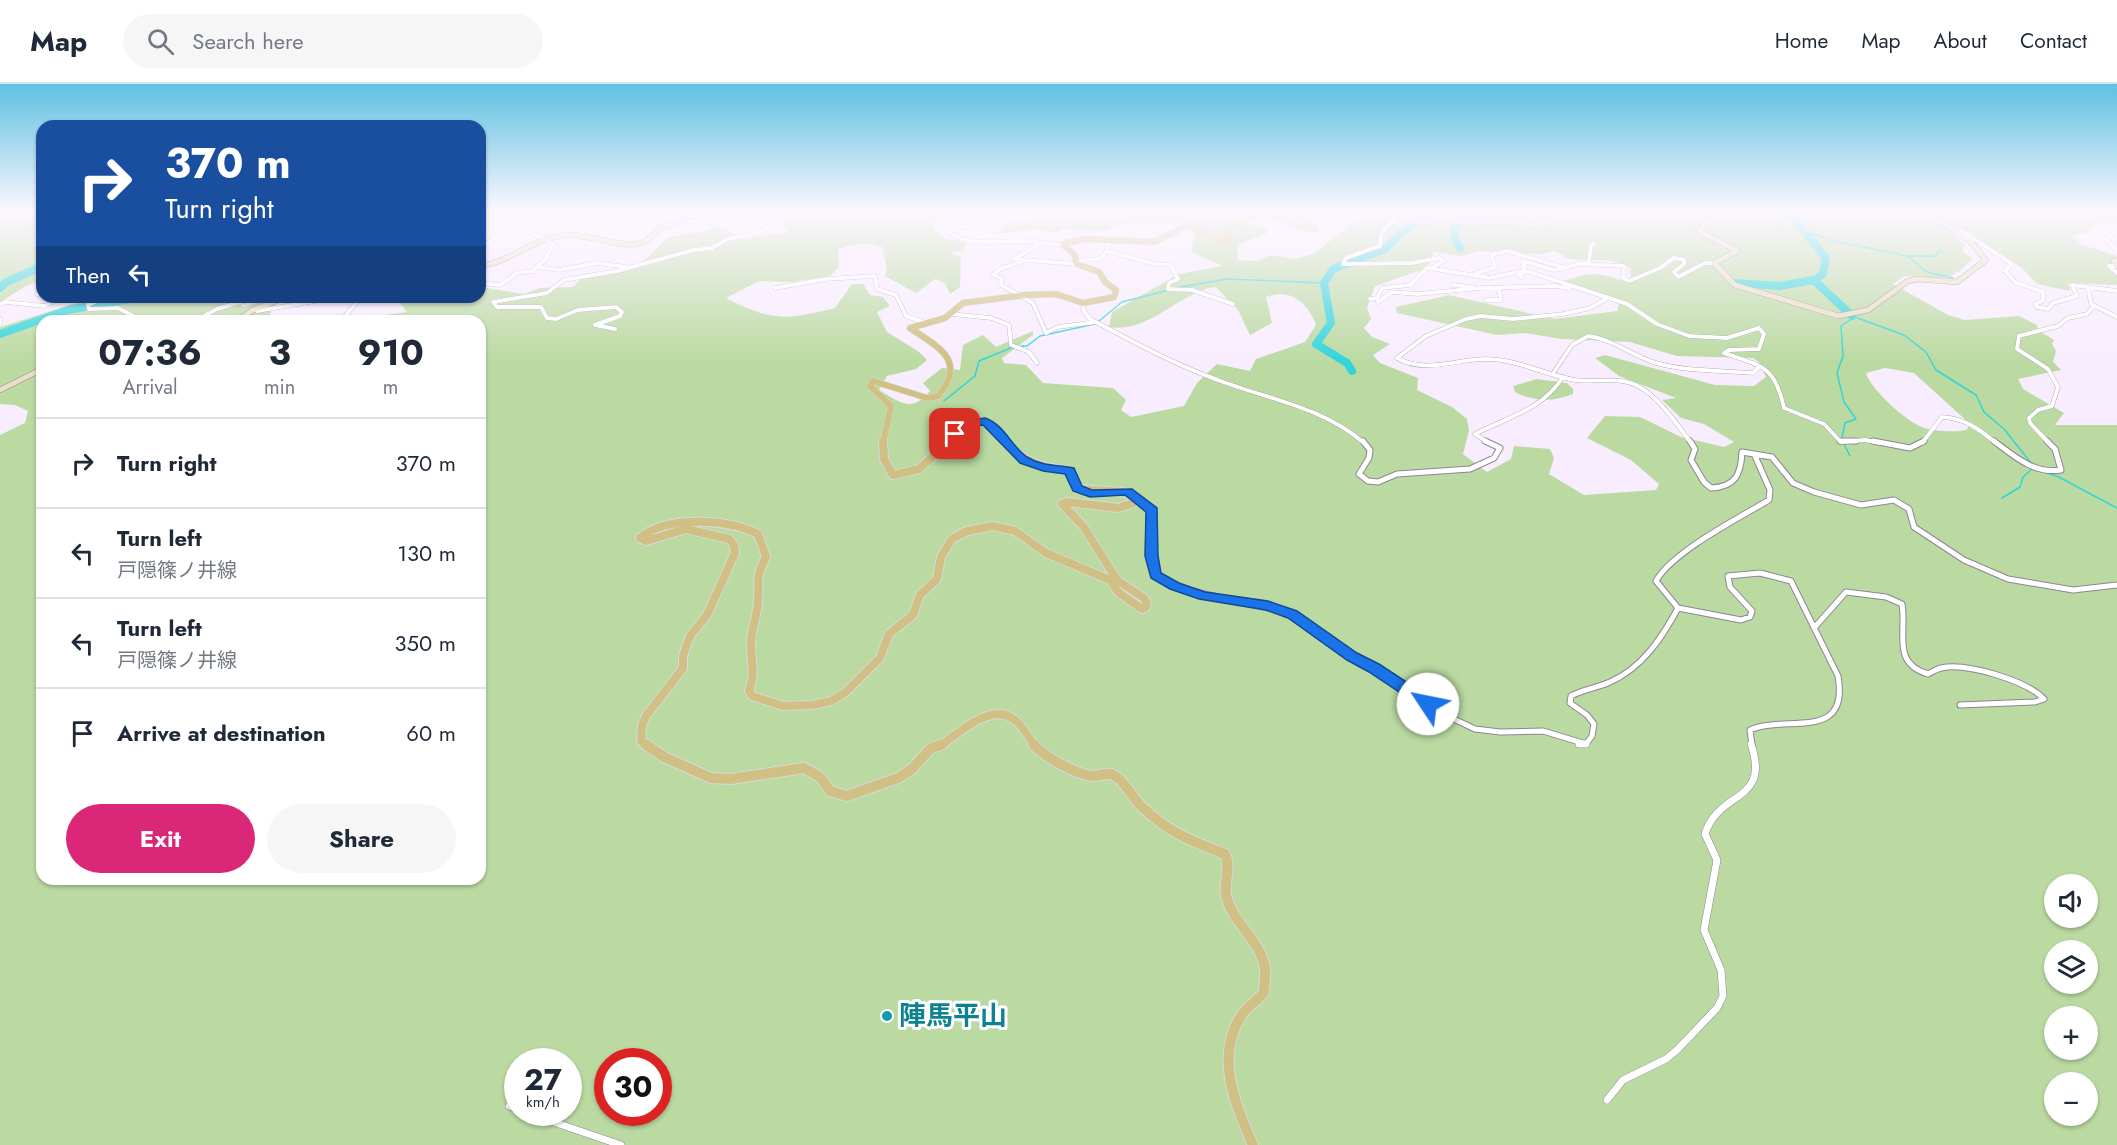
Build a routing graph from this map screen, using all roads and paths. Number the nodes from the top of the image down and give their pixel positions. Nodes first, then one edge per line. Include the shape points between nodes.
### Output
1 (501, 263) edge
2 (542, 263) edge
3 (643, 263) edge
4 (1020, 263) edge
5 (1058, 263) edge
6 (1150, 263) edge
7 (1342, 263) edge
8 (1415, 263) edge
9 (1441, 263) edge
10 (1494, 263) edge
11 (1524, 263) edge
12 (1529, 263) edge
13 (1546, 263) edge
14 (1587, 263) edge
15 (1668, 263) edge
16 (1684, 263) edge
17 (1714, 263) joint
18 (1983, 263) edge
19 (2010, 263) edge
20 (1077, 264) joint
21 (1580, 264) junction
22 (486, 265) edge
23 (629, 266) junction
24 (2117, 266) edge
25 (536, 267) junction
26 (1434, 268) junction
27 (1565, 268) junction
28 (1554, 270) junction
29 (1523, 271) junction
30 (2117, 273) edge
31 (1474, 274) junction
32 (1568, 274) dead end
33 (1521, 278) dead end
34 (486, 284) edge
35 (1453, 285) dead end
36 (2088, 287) junction
37 (775, 288) dead end
38 (1481, 288) junction
39 (1499, 289) junction
40 (1578, 289) junction
41 (2117, 291) edge
42 (1025, 295) junction
43 (1370, 299) dead end
44 (1606, 299) junction
45 (1486, 300) dead end
46 (1378, 302) dead end
47 (51, 303) edge
48 (88, 303) edge
49 (92, 303) edge
50 (242, 303) edge
51 (271, 303) edge
52 (312, 303) edge
53 (356, 303) edge
54 (1083, 303) junction
55 (0, 304) edge
56 (1233, 304) dead end
57 (88, 305) junction
58 (2094, 306) junction
59 (951, 314) junction
60 (131, 315) edge
61 (202, 315) edge
62 (245, 315) edge
63 (250, 315) edge
64 (346, 315) edge
65 (2117, 317) edge
66 (1097, 322) junction
67 (930, 323) junction
68 (615, 329) dead end
69 (1037, 363) dead end
70 (1758, 368) junction
71 (36, 372) edge
72 (1554, 372) junction
73 (1563, 377) junction
74 (0, 390) edge
75 (1755, 456) junction
76 (1136, 500) junction
77 (2117, 585) edge
78 (1678, 608) junction
79 (1814, 628) junction
80 (1960, 705) dead end
81 (1607, 1100) dead end
82 (565, 1126) edge
83 (621, 1145) edge
84 (1253, 1145) edge

1 - 22 main road
2 - 25 street
3 - 23 street
4 - 42 street via 993,274 1001,278 1001,285
5 - 20 street
6 - 56 street via 1171,265 1178,279 1169,283 1168,289 1192,290
7 - 8 street
9 - 26 street
10 - 31 street via 1496,267
11 - 29 street
12 - 28 street
13 - 27 street
14 - 21 street
15 - 21 street via 1629,281 1623,278 1624,266
16 - 17 street via 1674,272 1678,277 1705,263
17 - 18 main road via 1735,285 1844,316 1868,310 1908,280 1957,282
19 - 36 street via 2006,271 2012,281 2043,292 2043,301 2035,304 2037,307 2048,309 2053,303 2078,296 2070,285
20 - 54 main road via 1100,272 1116,290 1110,299
21 - 27 street
23 - 25 street via 594,263 558,271
23 - 68 street via 564,280 541,294 494,302 502,307 541,307 547,318 552,319 578,310 616,307 622,312 620,316 595,325
24 - 30 street via 2109,266
25 - 34 street via 517,273 500,285
26 - 31 street
26 - 43 street via 1427,268 1410,285 1382,288 1377,298
27 - 28 street
28 - 32 street
29 - 31 street via 1489,278
29 - 33 street
29 - 40 street
35 - 38 street
36 - 41 street
36 - 58 street
37 - 67 street via 875,276 877,289 896,295 906,316
38 - 39 street
38 - 46 street via 1418,294 1392,292
39 - 40 street
39 - 45 street via 1501,300
40 - 44 street
42 - 54 main road via 1056,294
42 - 59 main road via 963,303
42 - 66 street via 1039,312 1046,333 1058,327
44 - 70 street via 1627,304 1657,324 1689,336 1725,339 1753,328 1762,329 1759,349 1723,352
44 - 72 street via 1594,307 1558,314 1462,320 1431,332 1397,358 1412,364 1437,365 1488,359
47 - 55 street
48 - 57 street
49 - 57 street
50 - 61 street via 210,309
51 - 62 main road
52 - 63 street
53 - 64 street
54 - 66 street via 1086,315
57 - 60 street via 91,309 118,308
58 - 65 street
58 - 70 street via 2087,314 2025,333 2016,341 2017,349 2048,369 2056,380 2058,391 2053,404 2029,418 2058,454 2061,467 2056,472 2023,462 1977,428 1948,416 1942,417 1921,444 1910,448 1867,440 1841,442 1824,424 1784,408 1778,382
59 - 67 main road
59 - 69 street via 1001,321 1009,327 1011,345 1029,352
66 - 73 street via 1159,356 1219,381 1293,403 1344,429 1368,447 1370,458 1359,474 1378,483 1396,474 1432,474 1486,464 1500,447 1475,434 1509,421 1550,397
67 - 76 main road via 910,328 948,356 950,372 938,396 927,398 873,381 870,386 891,406 882,439 893,475 928,464 959,426 982,421 993,425 1024,460 1047,469 1070,471 1077,489 1090,494 1124,490
70 - 72 street via 1753,373 1690,371 1645,360 1605,339 1588,336 1572,345
71 - 74 main road
72 - 73 street
73 - 75 street via 1641,387 1683,429 1695,449 1691,460 1711,488 1734,485 1742,471 1742,452
75 - 77 street via 1772,457 1793,483 1831,498 1861,505 1897,501 1909,509 1914,527 1964,561 1993,574 2032,585 2073,590
75 - 78 street via 1770,489 1769,500 1698,543 1656,578
76 - 78 street via 1153,511 1153,571 1163,581 1204,596 1268,606 1293,615 1446,715 1485,731 1546,731 1586,744 1593,720 1570,703 1571,696 1617,679 1639,663 1668,628
76 - 84 main road via 1118,508 1062,504 1083,526 1117,580 1144,598 1145,608 1118,592 1110,580 1047,553 1015,531 993,526 967,531 952,539 944,551 938,579 920,595 913,615 886,638 880,658 846,692 831,701 812,705 783,706 752,696 749,691 755,671 751,647 758,603 756,577 765,557 758,534 742,528 685,522 653,529 641,540 686,529 729,538 735,553 707,615 690,636 683,668 646,716 641,741 664,757 711,778 804,768 820,777 830,791 847,796 898,778 912,769 930,748 988,714 999,714 1016,720 1038,750 1068,769 1092,776 1116,776 1139,804 1177,836 1215,849 1228,860 1226,897 1235,920 1252,939 1265,966 1264,992 1243,1013 1231,1036 1227,1056 1230,1088
78 - 79 street via 1732,620 1745,619 1752,611 1730,587 1728,576 1778,576 1791,581
79 - 80 street via 1846,592 1894,599 1904,611 1901,645 1915,670 1928,674 1943,668 2005,678 2034,688 2044,699
79 - 81 street via 1840,678 1836,709 1810,724 1770,724 1750,730 1756,775 1747,792 1713,814 1707,823 1705,834 1717,866 1704,930 1724,976 1723,996 1718,1007 1681,1048 1661,1062 1619,1080
82 - 83 street

